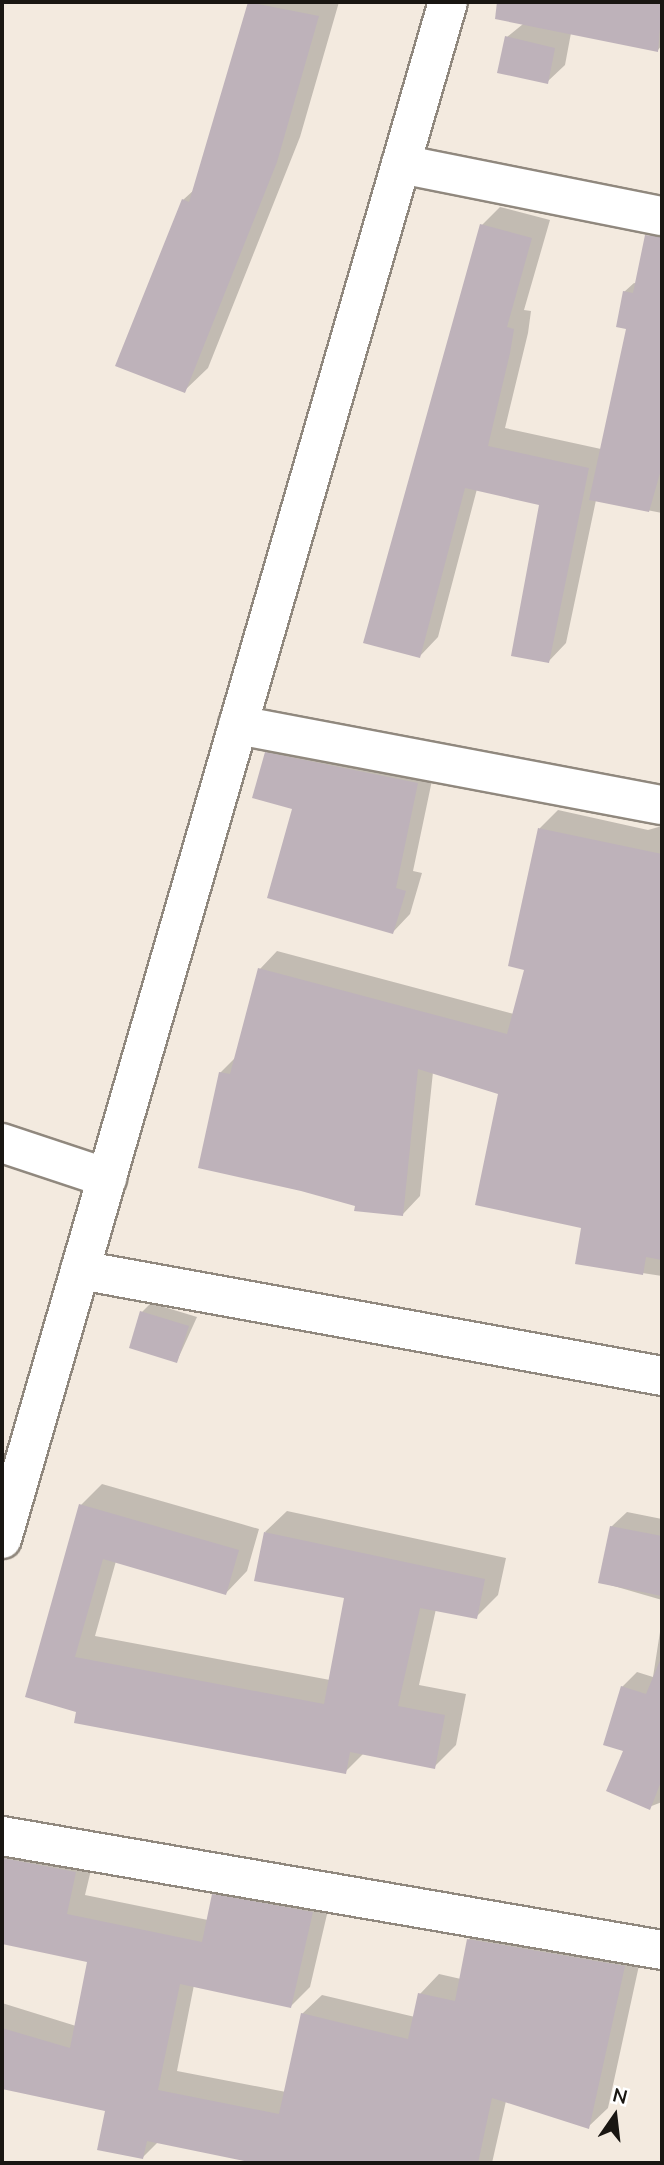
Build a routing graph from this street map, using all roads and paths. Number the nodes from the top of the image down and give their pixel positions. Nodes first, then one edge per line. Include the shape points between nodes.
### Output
1 (448, 2) edge
2 (401, 164) junction
3 (662, 216) edge
4 (238, 725) junction
5 (662, 805) edge
6 (2, 1143) edge
7 (107, 1178) junction
8 (80, 1270) junction
9 (662, 1376) edge
10 (2, 1539) edge
11 (2, 1836) edge
12 (662, 1950) edge

1 - 2 street
2 - 3 street
2 - 4 street
4 - 5 street
4 - 7 street
6 - 7 street
7 - 8 street
8 - 9 street
8 - 10 street
11 - 12 street

